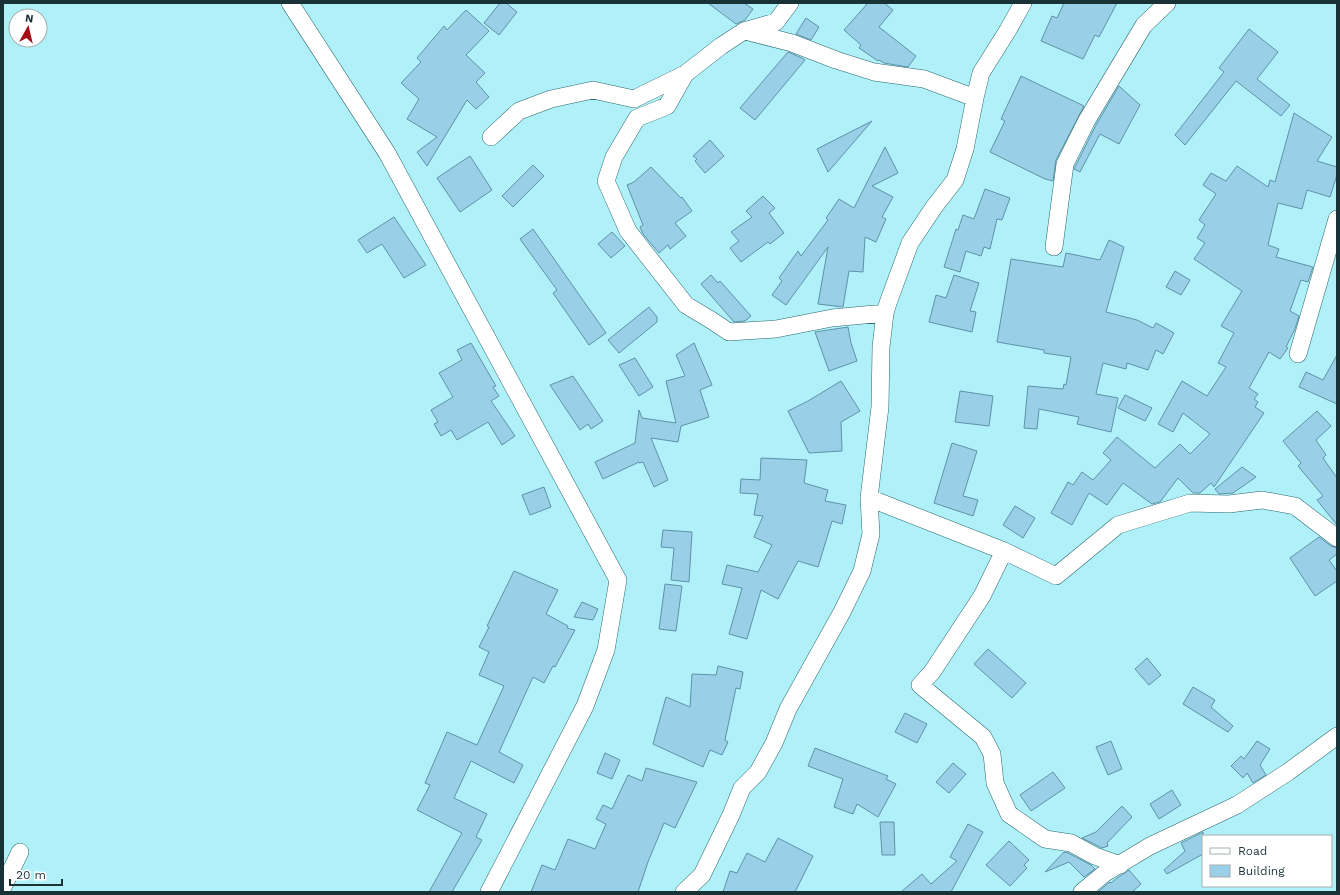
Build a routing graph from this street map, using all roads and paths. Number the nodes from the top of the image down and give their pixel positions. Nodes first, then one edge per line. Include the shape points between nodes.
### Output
1 (290, 3) edge
2 (790, 3) edge
3 (1023, 3) edge
4 (1167, 3) edge
5 (744, 31) junction
6 (685, 74) junction
7 (975, 98) junction
8 (491, 137) dead end
9 (1337, 219) edge
10 (1054, 247) dead end
11 (885, 313) junction
12 (1298, 354) dead end
13 (869, 498) junction
14 (1337, 538) edge
15 (1004, 551) junction
16 (1337, 736) edge
17 (20, 852) dead end
18 (1120, 865) junction
19 (3, 887) edge
20 (489, 892) edge
21 (684, 892) edge
22 (1082, 892) edge

1 - 20 street via 387,153 618,580 606,650 585,706
2 - 5 street via 776,22
3 - 7 street via 982,73
4 - 10 street via 1144,25 1065,164
5 - 6 street
5 - 7 street via 792,43 874,72 924,79
6 - 8 street via 634,99 593,90 551,99 519,111
6 - 11 street via 667,106 637,118 614,157 606,181 628,231 686,305 729,332 776,329 832,318
7 - 11 street via 965,149 955,180 910,242
9 - 12 street
11 - 13 street via 881,347 880,407
13 - 15 street
13 - 21 street via 871,534 862,571 788,709 758,772 742,788 702,875
14 - 15 street via 1295,506 1262,500 1229,504 1190,503 1118,525 1056,576
15 - 18 street via 982,596 932,672 920,685 983,737 992,754 995,784 1009,814 1045,839 1071,843 1095,856
16 - 18 street via 1237,805 1150,846
17 - 19 street
18 - 22 street via 1105,873

